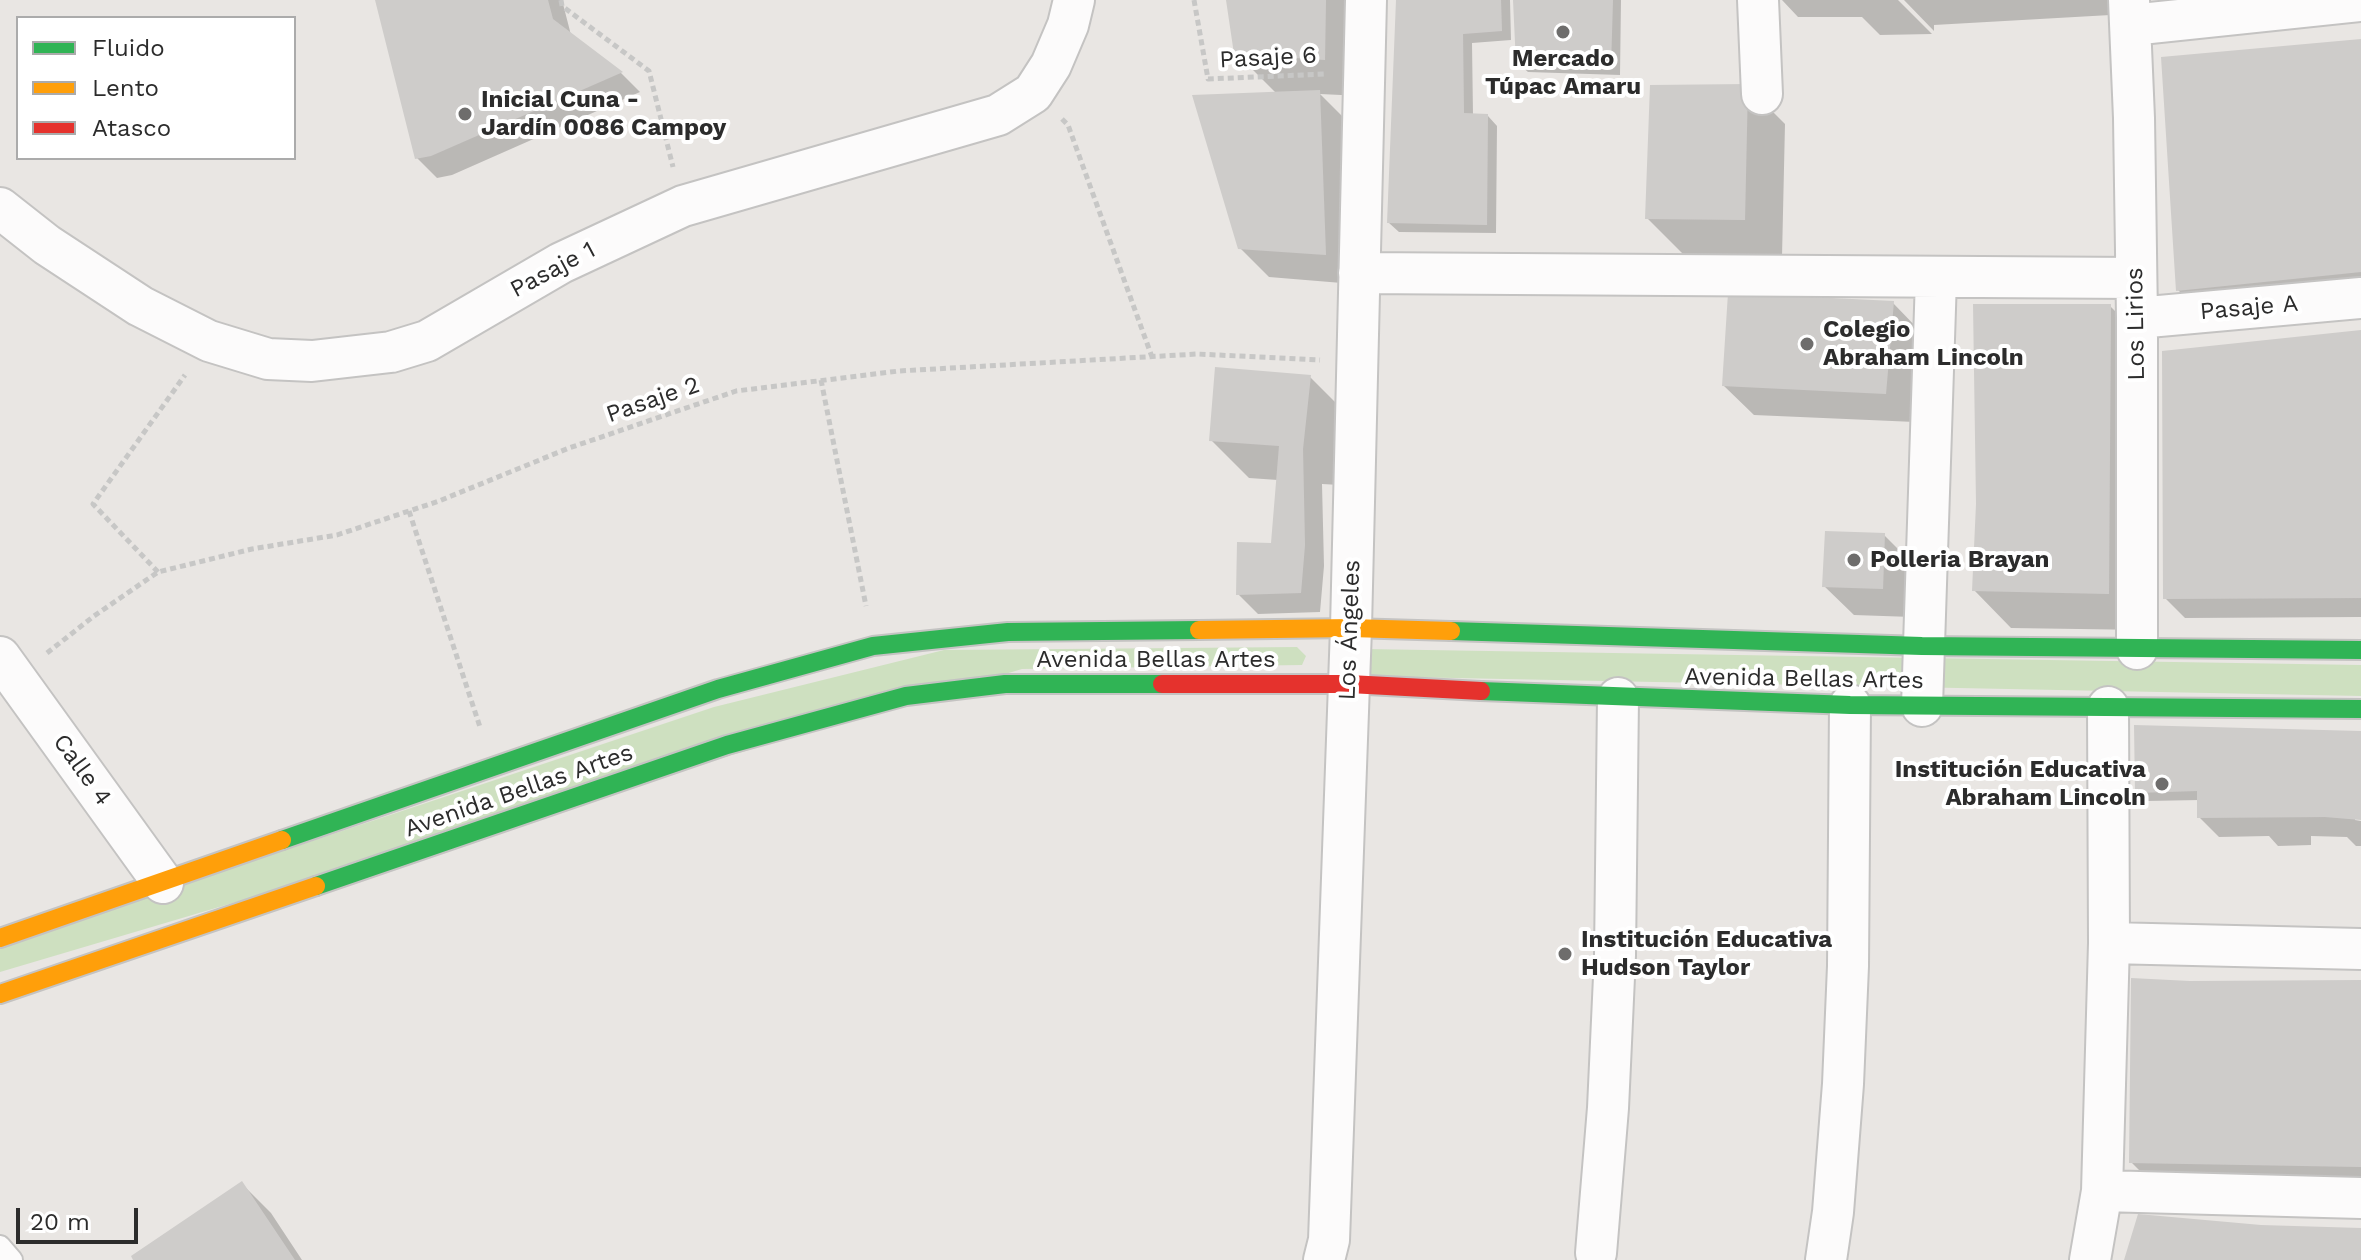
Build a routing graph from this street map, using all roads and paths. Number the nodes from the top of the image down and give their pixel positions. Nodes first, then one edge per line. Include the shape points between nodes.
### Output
1 (561, 0) edge
2 (1074, 0) edge
3 (1194, 0) edge
4 (1366, 0) edge
5 (1758, 0) edge
6 (2361, 1) edge
7 (2130, 12) edge
8 (1363, 72) junction
9 (1033, 93) junction
10 (1762, 94) dead end
11 (683, 206) junction
12 (0, 208) edge
13 (1359, 273) junction
14 (1936, 278) junction
15 (2136, 278) junction
16 (2361, 298) edge
17 (2137, 318) junction
18 (209, 341) junction
19 (1152, 357) junction
20 (1357, 361) junction
21 (821, 380) junction
22 (409, 511) junction
23 (158, 572) junction
24 (1351, 628) junction
25 (873, 646) junction
26 (1922, 646) junction
27 (2137, 649) junction
28 (2361, 650) edge
29 (8, 668) edge
30 (1349, 684) junction
31 (1618, 698) junction
32 (1850, 705) junction
33 (1922, 706) junction
34 (2108, 707) junction
35 (2361, 709) edge
36 (492, 766) junction
37 (163, 883) junction
38 (0, 938) edge
39 (2109, 943) junction
40 (2361, 949) edge
41 (0, 994) edge
42 (2102, 1191) junction
43 (2361, 1198) edge
44 (0, 1246) edge
45 (1596, 1253) dead end
46 (12, 1260) edge
47 (1324, 1260) edge
48 (1826, 1260) edge
49 (2090, 1260) edge

1 - 11 path via 562,6 649,71
2 - 9 street, Pasaje 1 via 1051,65
3 - 8 path, Pasaje 6 via 1208,79
4 - 8 street, Los Ángeles
5 - 10 street
6 - 7 street
7 - 15 street, Los Lirios
8 - 13 street, Los Ángeles
9 - 11 street, Pasaje 1 via 998,115
9 - 19 path via 1068,125
11 - 18 street, Pasaje 1 via 561,263 427,341 391,352 312,361 268,359
12 - 18 street, Pasaje 1 via 140,306
13 - 14 street
13 - 20 street, Los Ángeles
14 - 15 street
14 - 26 street
15 - 17 street, Los Lirios
16 - 17 street, Pasaje A
17 - 27 street, Los Lirios
18 - 23 path via 93,504
19 - 20 path, Pasaje 2
19 - 21 path, Pasaje 2
20 - 24 street, Los Ángeles
21 - 22 path, Pasaje 2 via 736,391 569,448
21 - 25 path
22 - 23 path, Pasaje 2 via 337,535
22 - 36 path
23 - 29 path, Pasaje 2
24 - 25 street, Avenida Bellas Artes via 1008,632
24 - 26 street, Avenida Bellas Artes
24 - 30 street, Los Ángeles
25 - 36 street, Avenida Bellas Artes via 718,689
26 - 27 street, Avenida Bellas Artes
26 - 33 street
27 - 28 street, Avenida Bellas Artes
29 - 37 street, Calle 4
30 - 31 street, Avenida Bellas Artes
30 - 41 street, Avenida Bellas Artes via 1005,684 906,696 727,745
30 - 47 street, Los Ángeles via 1329,1240
31 - 32 street, Avenida Bellas Artes
31 - 45 street via 1615,955
32 - 33 street, Avenida Bellas Artes
32 - 48 street via 1847,996
33 - 34 street, Avenida Bellas Artes
34 - 35 street, Avenida Bellas Artes
34 - 39 street
36 - 37 street, Avenida Bellas Artes
37 - 38 street, Avenida Bellas Artes
39 - 40 street
39 - 42 street
42 - 43 street
42 - 49 street
44 - 46 lane

